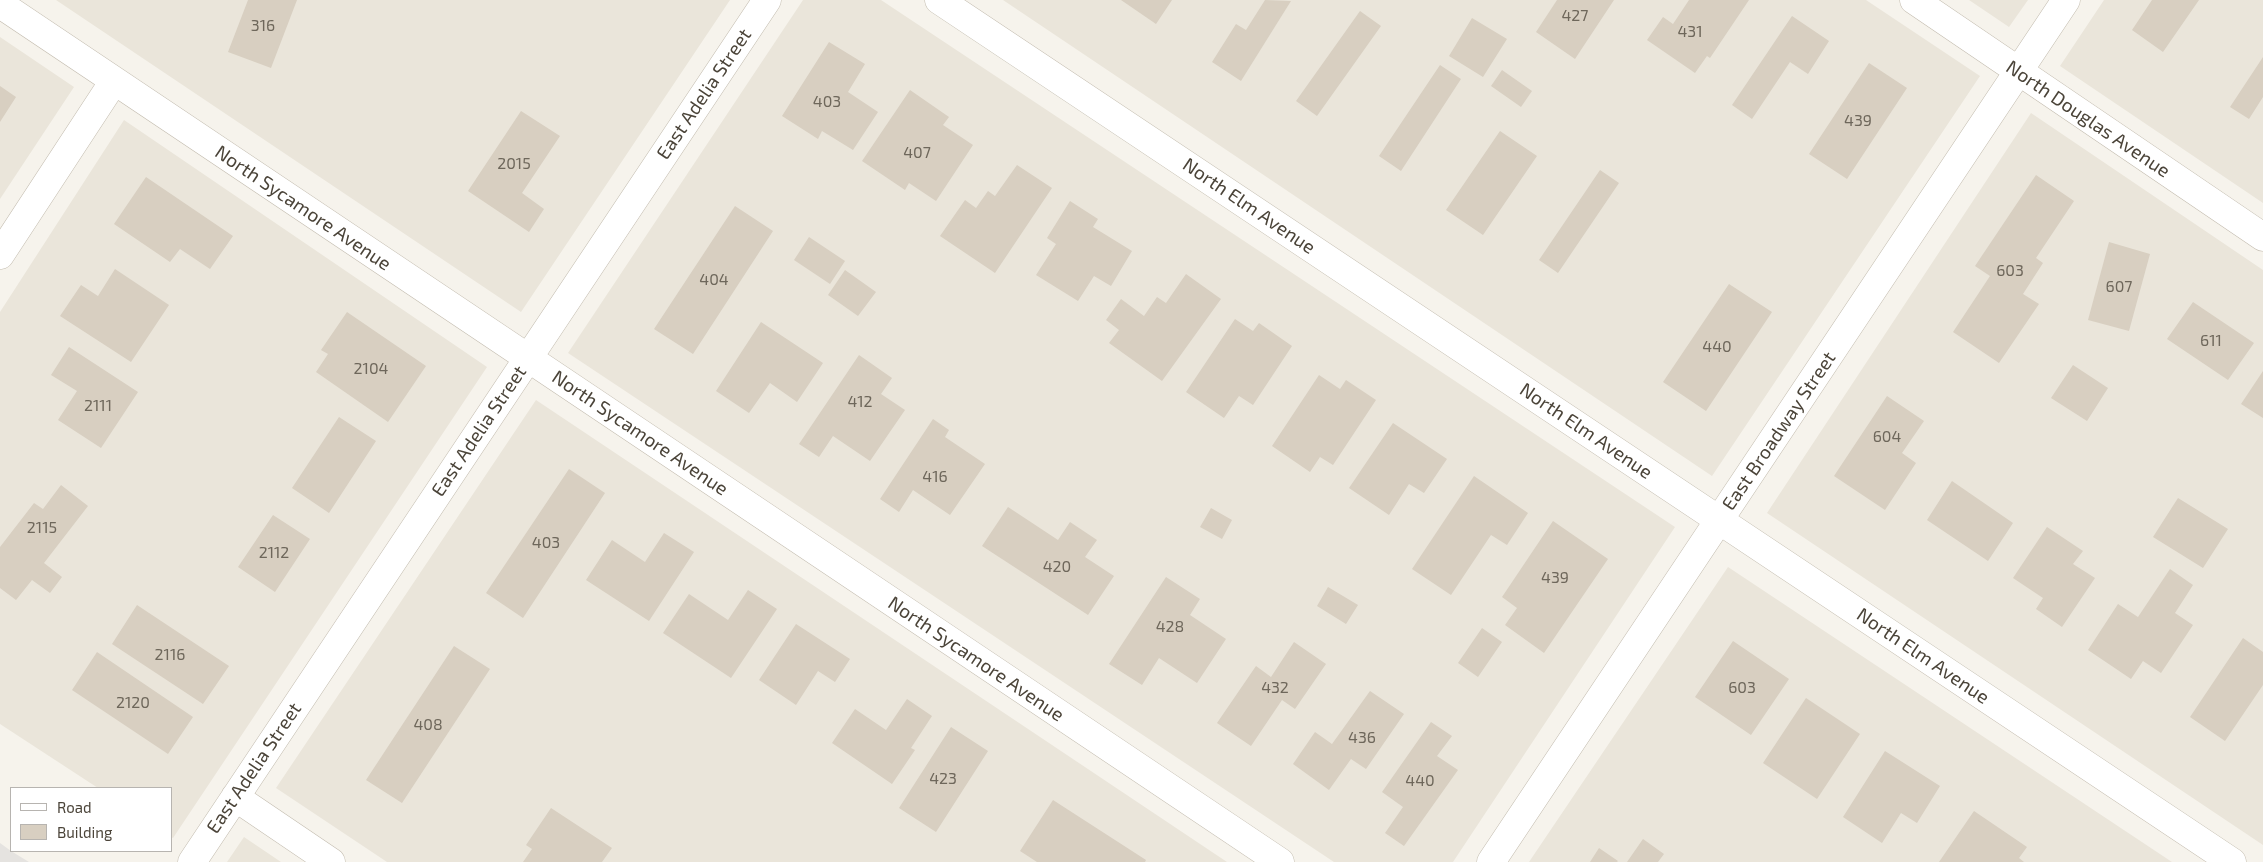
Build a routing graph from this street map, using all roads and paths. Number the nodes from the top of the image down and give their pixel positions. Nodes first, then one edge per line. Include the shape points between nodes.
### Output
1 (767, 0) edge
2 (939, 0) edge
3 (1914, 0) edge
4 (2066, 0) edge
5 (0, 4) edge
6 (2019, 71) junction
7 (114, 81) junction
8 (2263, 237) edge
9 (0, 255) edge
10 (528, 358) junction
11 (1720, 520) junction
12 (235, 798) junction
13 (192, 862) edge
14 (331, 862) edge
15 (1280, 862) edge
16 (1491, 862) edge
17 (2232, 862) edge

1 - 10 street, East Adelia Street
2 - 11 street, North Elm Avenue
3 - 6 street, North Douglas Avenue
4 - 6 street, East Broadway Street
5 - 7 street, North Sycamore Avenue
6 - 8 street, North Douglas Avenue
6 - 11 street, East Broadway Street
7 - 9 street
7 - 10 street, North Sycamore Avenue
10 - 12 street, East Adelia Street
10 - 15 street, North Sycamore Avenue
11 - 16 street, East Broadway Street
11 - 17 street, North Elm Avenue
12 - 13 street, East Adelia Street
12 - 14 street

